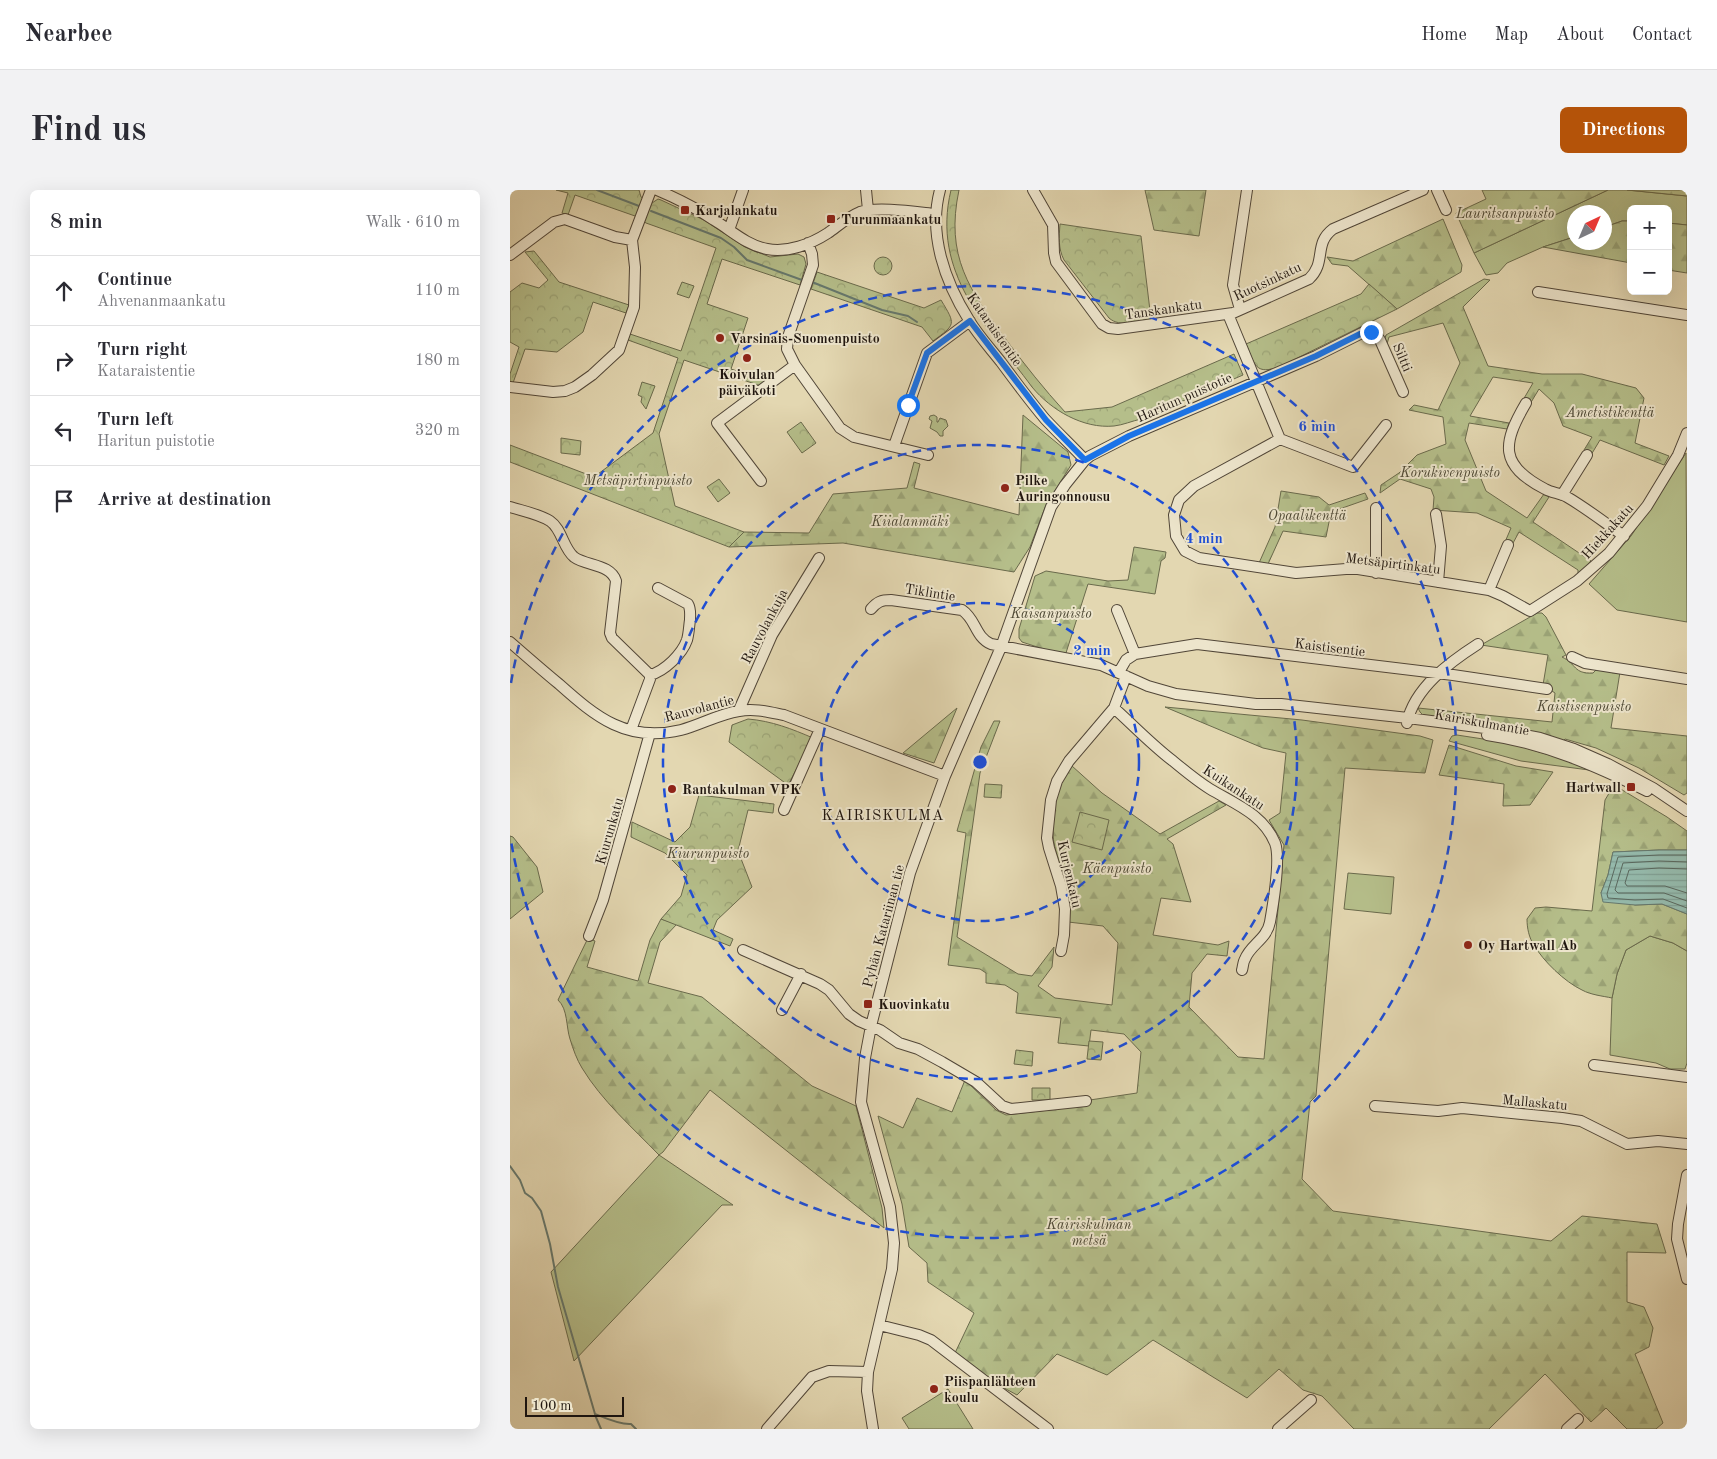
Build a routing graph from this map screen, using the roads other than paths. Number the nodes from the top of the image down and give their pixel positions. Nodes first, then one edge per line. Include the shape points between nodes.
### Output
1 (651, 190) edge
2 (657, 190) edge
3 (743, 190) edge
4 (866, 190) edge
5 (940, 190) edge
6 (1033, 190) edge
7 (1247, 190) edge
8 (1423, 190) edge
9 (1437, 190) edge
10 (868, 210) junction
11 (1446, 210) dead end
12 (935, 214) junction
13 (729, 230) junction
14 (632, 240) junction
15 (808, 243) junction
16 (510, 255) edge
17 (1538, 292) dead end
18 (1233, 312) junction
19 (1687, 315) edge
20 (970, 321) junction
21 (1375, 334) joint
22 (794, 365) junction
23 (1256, 381) junction
24 (510, 387) edge
25 (1403, 392) dead end
26 (1526, 403) dead end
27 (1386, 425) dead end
28 (1687, 434) edge
29 (1280, 439) junction
30 (894, 446) junction
31 (1587, 454) dead end
32 (928, 455) dead end
33 (1085, 460) junction
34 (760, 481) dead end
35 (1562, 495) junction
36 (510, 507) edge
37 (1376, 508) dead end
38 (1436, 514) dead end
39 (1624, 536) junction
40 (1508, 546) dead end
41 (819, 558) dead end
42 (1376, 573) junction
43 (1438, 582) junction
44 (658, 588) dead end
45 (1488, 590) junction
46 (871, 609) dead end
47 (1117, 610) dead end
48 (1530, 611) joint
49 (510, 642) edge
50 (1478, 644) dead end
51 (1001, 647) junction
52 (1135, 654) junction
53 (1572, 657) dead end
54 (1123, 674) junction
55 (1437, 674) junction
56 (650, 675) junction
57 (1687, 679) edge
58 (1547, 689) dead end
59 (1114, 708) junction
60 (739, 710) junction
61 (1407, 721) junction
62 (820, 729) junction
63 (631, 730) junction
64 (650, 733) junction
65 (945, 776) junction
66 (1682, 806) edge
67 (784, 810) dead end
68 (1687, 818) edge
69 (589, 936) dead end
70 (743, 950) dead end
71 (1061, 951) dead end
72 (1242, 970) dead end
73 (800, 974) junction
74 (782, 1010) dead end
75 (871, 1026) junction
76 (1594, 1065) dead end
77 (1687, 1077) edge
78 (1086, 1101) dead end
79 (1375, 1106) dead end
80 (1687, 1144) edge
81 (1687, 1175) edge
82 (1687, 1279) edge
83 (878, 1325) junction
84 (868, 1372) junction
85 (1311, 1400) dead end
86 (1578, 1418) dead end
87 (767, 1429) edge
88 (873, 1429) edge
89 (1048, 1429) edge
90 (1278, 1429) edge
91 (1567, 1429) edge

1 - 14 street
2 - 13 street
3 - 13 street
4 - 10 street
5 - 12 street, Kataraistentie
6 - 18 street, Tanskankatu via 1053,225 1056,262 1102,324 1118,329
7 - 18 street via 1232,285
8 - 18 street, Ruotsinkatu via 1332,229 1321,244 1318,267 1309,279
9 - 11 street
10 - 12 street
10 - 15 street via 850,217
12 - 20 street, Kataraistentie via 946,275
13 - 15 street via 766,249 787,249
14 - 16 street via 560,219
14 - 24 street via 636,267 634,306 619,350 592,375 565,391
15 - 22 street via 813,266 787,343
17 - 19 street
18 - 23 street
20 - 30 street via 927,353
20 - 33 street, Kataraistentie via 1041,414
21 - 23 street, Haritun puistotie via 1360,334
21 - 25 street, Siltti
22 - 30 street via 840,428 854,437
22 - 34 street via 717,423
23 - 29 street
23 - 33 street, Haritun puistotie via 1129,436
26 - 35 street via 1510,434 1511,458 1529,480
27 - 29 street via 1353,467
28 - 39 street, Hiekkakatu via 1647,506
29 - 42 street, Metsäpirtinkatu via 1182,496 1176,505 1174,520 1176,536 1182,546 1199,558 1296,574 1346,569
30 - 32 street
31 - 35 street
33 - 51 street, Haritun puistotie via 1051,507
35 - 39 street
36 - 56 street via 548,520 556,526 574,556 612,573 616,581 610,633
37 - 42 street
38 - 43 street via 1441,546
39 - 48 street, Hiekkakatu via 1586,574
40 - 45 street
41 - 60 street, Rauvolankuja via 772,635
42 - 43 street, Metsäpirtinkatu
43 - 45 street, Metsäpirtinkatu
44 - 56 street via 688,604 691,612 687,641 680,652 662,671
45 - 48 street, Metsäpirtinkatu
46 - 51 street, Tiklintie via 883,600 962,610 972,620 980,638
47 - 52 street
49 - 63 street, Rauvolantie via 588,709 616,726
50 - 55 street
51 - 54 street, Kairiskulmantie via 1101,665
51 - 65 street, Pyhän Katariinan tie
52 - 54 street via 1126,660
52 - 55 street, Kaistisentie via 1197,644
53 - 57 street via 1585,663
54 - 59 street, Kurjenkatu
54 - 61 street, Kairiskulmantie via 1176,694 1307,713
55 - 58 street, Kaistisentie
55 - 61 street via 1416,701
56 - 63 street
59 - 71 street, Kurjenkatu via 1069,761 1050,800 1047,838 1062,886 1065,910
59 - 72 street, Kuikankatu via 1207,787 1250,812 1265,825 1276,845 1270,925 1262,940 1244,960
60 - 62 street, Rauvolantie via 767,711
60 - 64 street, Rauvolantie via 682,730
61 - 66 street, Kairiskulmantie via 1547,749
62 - 65 street, Rauvolantie
62 - 67 street
63 - 64 street, Rauvolantie
64 - 69 street, Kiurunkatu via 606,891
65 - 75 street, Pyhän Katariinan tie via 910,874
66 - 68 street, Kairiskulmantie
70 - 73 street
73 - 74 street
73 - 75 street via 829,990 849,1014
75 - 78 street via 976,1082 1002,1106 1021,1108
75 - 83 street, Pyhän Katariinan tie via 861,1102 890,1207 894,1243 892,1269
76 - 77 street
79 - 80 street, Mallaskatu via 1438,1111 1462,1108 1562,1118 1581,1121 1627,1144 1658,1141
81 - 82 street via 1677,1239
83 - 84 street, Pyhän Katariinan tie
83 - 89 street via 931,1340
84 - 87 street via 829,1371 812,1377
84 - 88 street, Pyhän Katariinan tie via 867,1391
85 - 90 street
86 - 91 street

